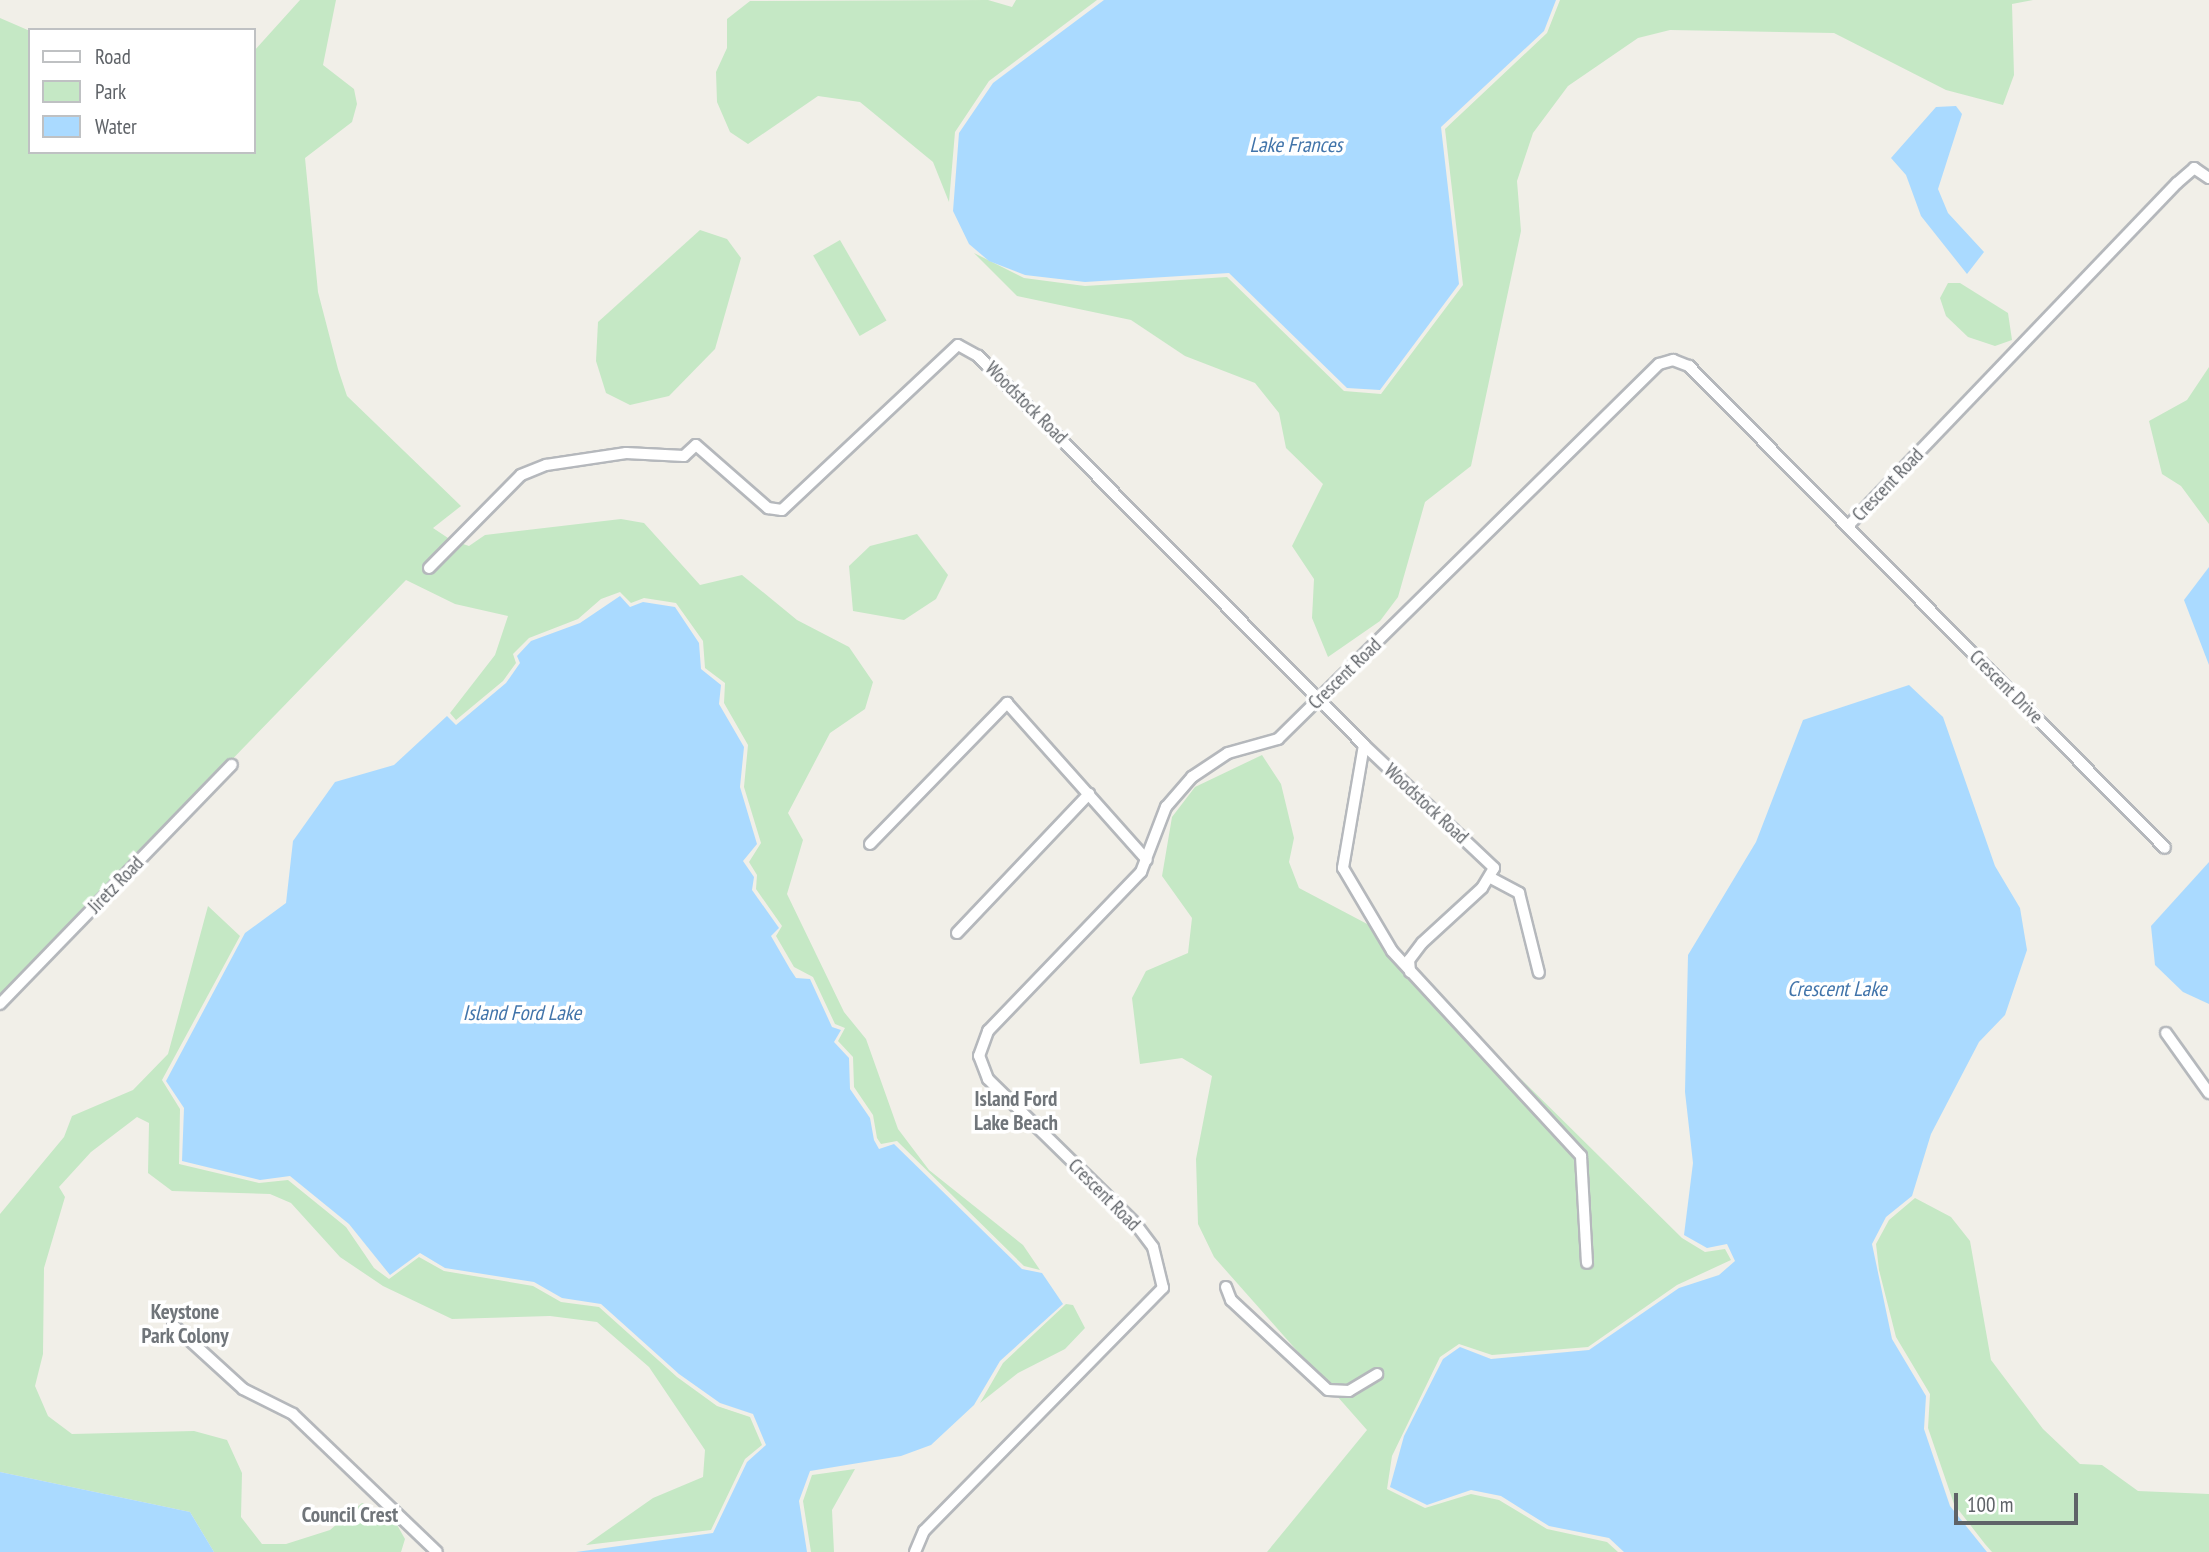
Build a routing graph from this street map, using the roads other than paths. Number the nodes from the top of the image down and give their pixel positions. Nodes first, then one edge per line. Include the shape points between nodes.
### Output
1 (2209, 178) edge
2 (1847, 526) junction
3 (429, 568) dead end
4 (1319, 700) junction
5 (1364, 745) junction
6 (232, 765) dead end
7 (1089, 794) junction
8 (870, 844) dead end
9 (2165, 848) dead end
10 (1147, 860) junction
11 (1491, 878) junction
12 (957, 933) dead end
13 (1410, 972) junction
14 (1539, 973) dead end
15 (0, 1004) edge
16 (2166, 1033) dead end
17 (2209, 1093) edge
18 (1587, 1263) dead end
19 (1226, 1287) dead end
20 (173, 1325) dead end
21 (1377, 1374) dead end
22 (437, 1552) edge
23 (915, 1552) edge

1 - 2 street, Crescent Road via 2194,168 2177,183 1989,386
2 - 4 street, Crescent Road via 1689,366 1673,360 1659,364
2 - 9 street, Crescent Drive
3 - 4 street, Woodstock Road via 521,475 546,465 626,453 684,456 696,445 768,508 782,510 958,345 978,356
4 - 5 street, Woodstock Road
4 - 10 street, Crescent Road via 1278,739 1228,753 1192,777 1166,807
5 - 11 street, Woodstock Road via 1494,868
5 - 13 street via 1343,868
6 - 15 street, Jiretz Road
7 - 8 street via 1007,703
7 - 10 street
7 - 12 street
10 - 23 street, Crescent Road via 988,1031 979,1056 988,1079 1135,1223 1153,1247 1163,1288 924,1531
11 - 13 street via 1422,943 1409,960
11 - 14 street, Woodstock Road via 1519,893
13 - 18 street via 1581,1156
16 - 17 street
19 - 21 street via 1231,1300 1328,1390 1349,1391
20 - 22 street via 243,1389 293,1414

